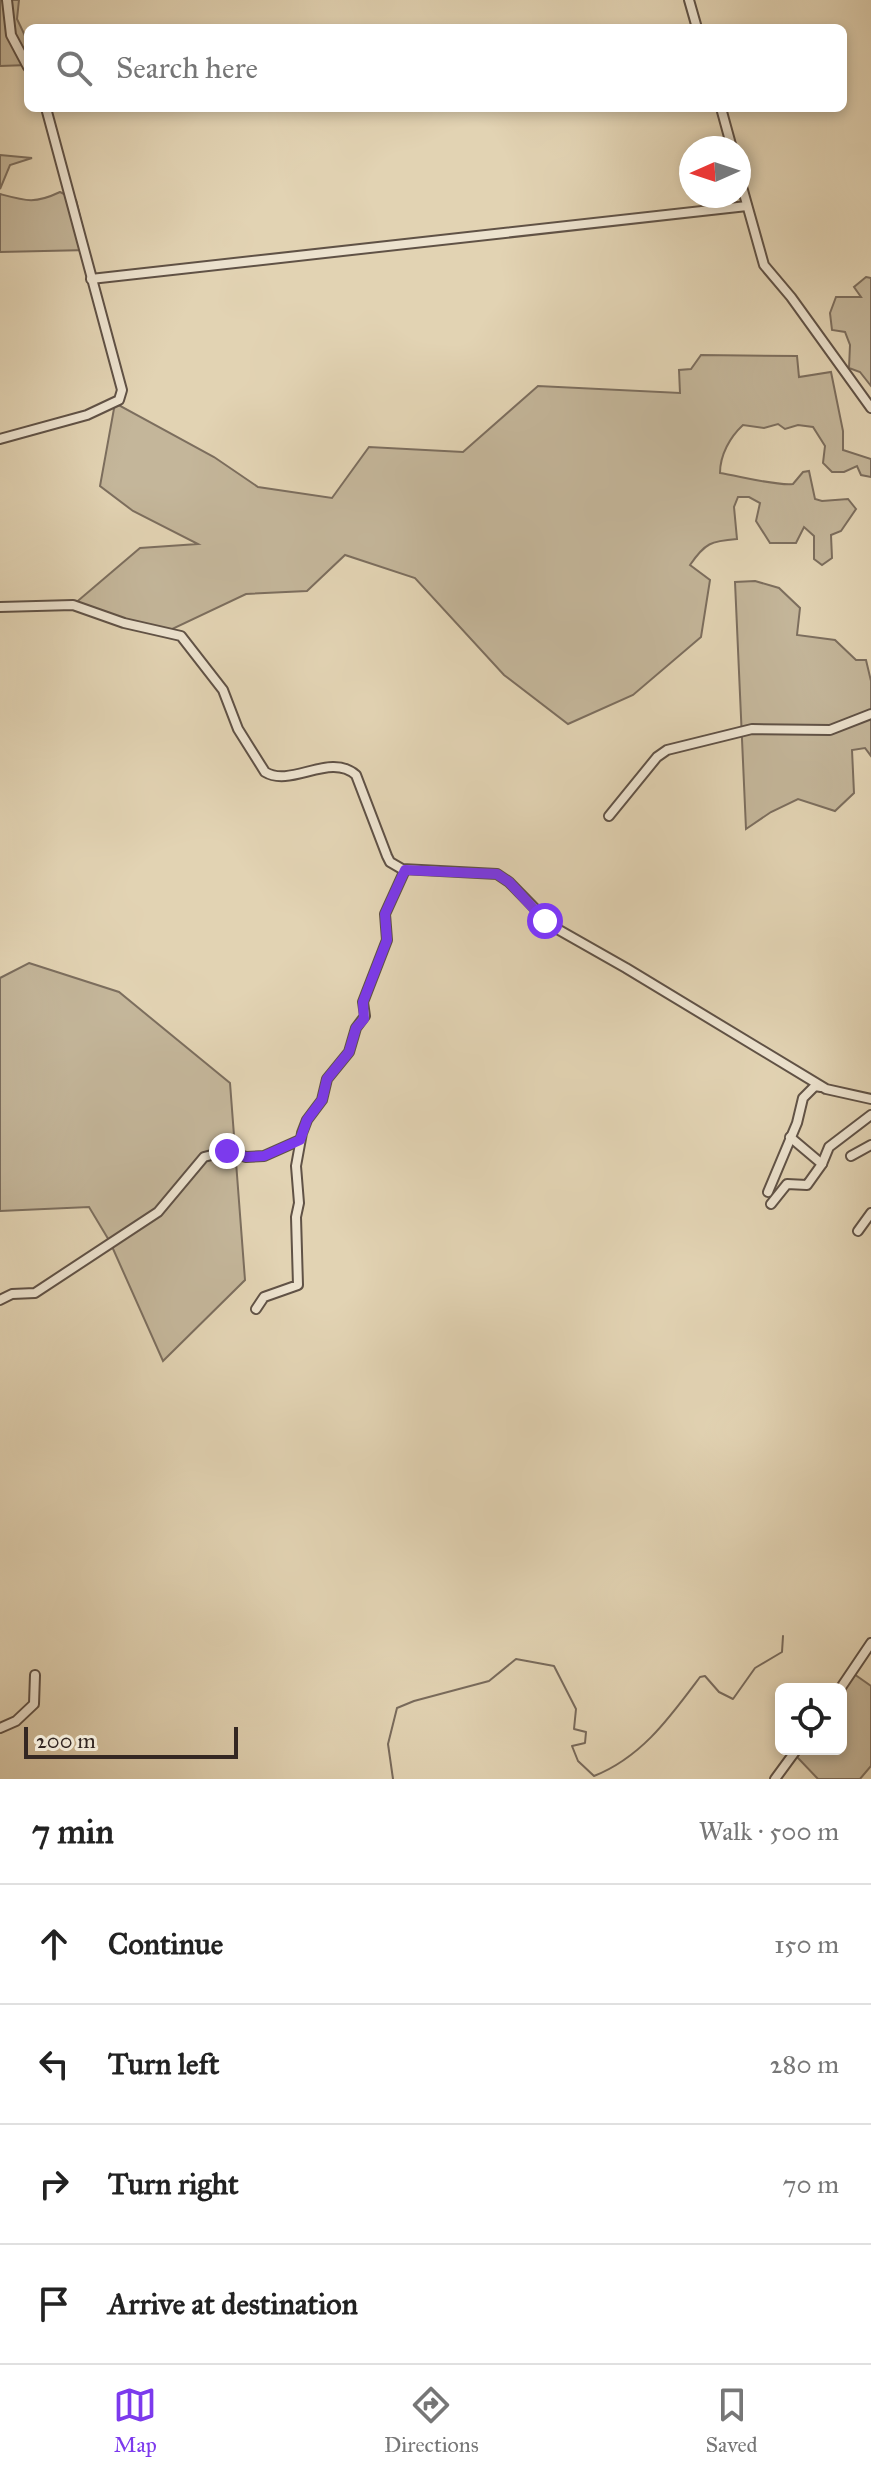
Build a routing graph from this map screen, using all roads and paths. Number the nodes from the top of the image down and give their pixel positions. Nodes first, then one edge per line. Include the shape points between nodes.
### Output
1 (7, 0) edge
2 (689, 0) edge
3 (696, 24) edge
4 (24, 59) edge
5 (47, 112) edge
6 (722, 112) edge
7 (729, 136) edge
8 (729, 208) edge
9 (748, 208) edge
10 (91, 279) junction
11 (871, 408) edge
12 (0, 439) edge
13 (0, 607) edge
14 (871, 714) edge
15 (609, 816) dead end
16 (405, 870) junction
17 (826, 1089) junction
18 (871, 1099) edge
19 (871, 1115) edge
20 (790, 1137) junction
21 (300, 1140) junction
22 (871, 1145) edge
23 (851, 1156) dead end
24 (822, 1164) junction
25 (768, 1192) dead end
26 (771, 1204) dead end
27 (871, 1213) edge
28 (858, 1231) dead end
29 (0, 1300) edge
30 (256, 1309) dead end
31 (871, 1643) edge
32 (35, 1675) dead end
33 (844, 1683) edge
34 (0, 1728) edge
35 (793, 1755) edge
36 (775, 1779) edge

1 - 4 street via 11,35
2 - 3 street
5 - 10 street
6 - 7 street
8 - 10 street
9 - 11 street via 764,265
10 - 12 street via 121,385 120,398 87,415
13 - 16 street via 73,605 181,636 223,690 262,769 275,777 319,768 352,771 387,856
14 - 15 street via 830,730 752,729 667,750
16 - 17 street via 497,874 552,926
16 - 21 street via 385,914 387,940 363,1002 364,1019 349,1052 327,1079
17 - 18 street
17 - 20 street via 815,1086 803,1098
19 - 24 street via 829,1147
20 - 24 street
20 - 25 street
21 - 29 street via 264,1156 227,1151 204,1157 155,1214 35,1293
21 - 30 street via 298,1285 264,1297
22 - 23 street
24 - 26 street via 807,1185 787,1184
27 - 28 street
31 - 33 street
32 - 34 street via 34,1704
35 - 36 street

